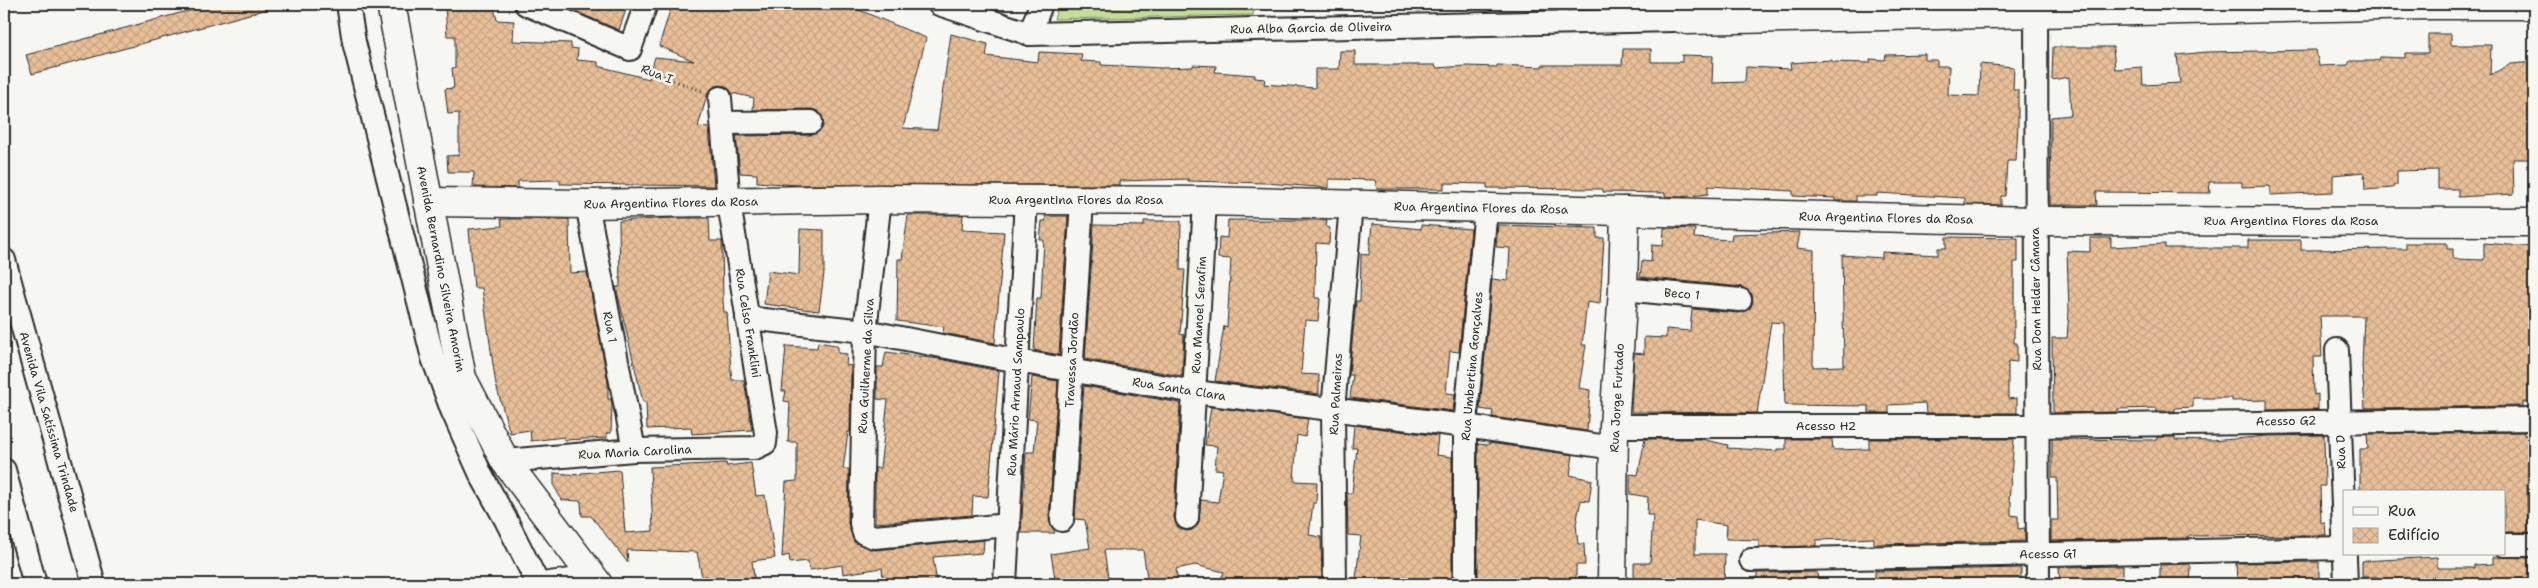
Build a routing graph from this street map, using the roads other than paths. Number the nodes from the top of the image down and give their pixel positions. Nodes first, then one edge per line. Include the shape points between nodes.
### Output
1 (348, 4) edge
2 (391, 4) edge
3 (526, 4) edge
4 (646, 4) edge
5 (939, 4) edge
6 (1041, 4) edge
7 (1635, 4) edge
8 (2430, 4) edge
9 (2534, 5) edge
10 (2036, 13) junction
11 (1687, 20) junction
12 (1030, 34) junction
13 (720, 98) road end
14 (811, 122) dead end
15 (723, 123) junction
16 (880, 199) junction
17 (1026, 200) junction
18 (1082, 200) junction
19 (1205, 201) junction
20 (428, 202) junction
21 (729, 203) junction
22 (587, 204) junction
23 (1351, 205) junction
24 (1486, 209) junction
25 (1625, 211) junction
26 (2035, 222) junction
27 (2534, 222) edge
28 (4, 260) edge
29 (1623, 289) junction
30 (1740, 300) dead end
31 (747, 318) junction
32 (866, 330) junction
33 (2336, 350) dead end
34 (1018, 362) junction
35 (1072, 371) junction
36 (1195, 392) junction
37 (1333, 410) junction
38 (2534, 419) edge
39 (2340, 420) junction
40 (1465, 426) junction
41 (2037, 426) junction
42 (1614, 437) junction
43 (765, 443) joint
44 (634, 450) junction
45 (505, 461) junction
46 (4, 470) edge
47 (2343, 516) edge
48 (1187, 518) dead end
49 (1062, 520) dead end
50 (1009, 524) junction
51 (2506, 545) edge
52 (2534, 545) edge
53 (2343, 548) edge
54 (2038, 554) junction
55 (2344, 556) edge
56 (1751, 560) dead end
57 (595, 581) edge
58 (35, 584) edge
59 (94, 584) edge
60 (538, 584) edge
61 (542, 584) edge
62 (1005, 584) edge
63 (1335, 584) edge
64 (1465, 584) edge
65 (1612, 584) edge
66 (2038, 584) edge
67 (2346, 584) edge

1 - 60 street via 354,42 433,358 481,475
2 - 20 street, Avenida Bernardino Silveira Amorim
3 - 4 street via 630,49
5 - 12 street, Rua Alba Garcia de Oliveira
6 - 12 street
7 - 11 street
8 - 9 street
8 - 10 street
10 - 11 street
10 - 26 street, Rua Dom Helder Câmara
11 - 12 street, Rua Alba Garcia de Oliveira
13 - 15 street
14 - 15 street
15 - 21 street
16 - 17 street, Rua Argentina Flores da Rosa
16 - 21 street, Rua Argentina Flores da Rosa
16 - 32 street, Rua Guilherme da Silva
17 - 18 street, Rua Argentina Flores da Rosa
17 - 34 street, Rua Mário Arnaud Sampaulo
18 - 19 street, Rua Argentina Flores da Rosa
18 - 35 street, Travessa Jordão
19 - 23 street, Rua Argentina Flores da Rosa
19 - 36 street, Rua Manoel Serafim
20 - 22 street, Rua Argentina Flores da Rosa
20 - 45 street, Avenida Bernardino Silveira Amorim via 462,378
21 - 22 street, Rua Argentina Flores da Rosa
21 - 31 street, Rua Celso Franklini
22 - 44 street, Rua 1
23 - 24 street, Rua Argentina Flores da Rosa
23 - 37 street, Rua Palmeiras
24 - 25 street, Rua Argentina Flores da Rosa
24 - 40 street, Rua Umbertina Gonçalves
25 - 26 street, Rua Argentina Flores da Rosa
25 - 29 street, Rua Jorge Furtado
26 - 27 street, Rua Argentina Flores da Rosa
26 - 41 street, Rua Dom Helder Câmara
28 - 59 street, Avenida Vila Satíssima Trindade
29 - 30 street, Beco 1
29 - 42 street, Rua Jorge Furtado
31 - 32 street, Rua Santa Clara
31 - 43 street, Rua Celso Franklini
32 - 34 street, Rua Santa Clara
32 - 50 street, Rua Guilherme da Silva via 861,523 864,533 874,537
33 - 39 street, Rua D
34 - 35 street, Rua Santa Clara
34 - 50 street, Rua Mário Arnaud Sampaulo
35 - 36 street, Rua Santa Clara
35 - 49 street, Travessa Jordão
36 - 37 street, Rua Santa Clara
36 - 48 street, Rua Manoel Serafim
37 - 40 street, Rua Santa Clara
37 - 63 street, Rua Palmeiras
38 - 39 street, Acesso G2
39 - 41 street, Acesso G2
39 - 47 street, Rua D
40 - 42 street, Rua Santa Clara
40 - 64 street, Rua Umbertina Gonçalves
41 - 42 street, Acesso H2
41 - 54 street, Rua Dom Helder Câmara
42 - 65 street, Rua Jorge Furtado
43 - 44 street, Rua Maria Carolina via 755,448
44 - 45 street, Rua Maria Carolina
45 - 57 street, Avenida Bernardino Silveira Amorim
46 - 58 street
50 - 62 street, Rua Mário Arnaud Sampaulo
51 - 52 street
53 - 54 street, Acesso G1
54 - 56 street, Acesso G1
54 - 66 street, Rua Dom Helder Câmara
55 - 67 street, Rua D
57 - 61 street

